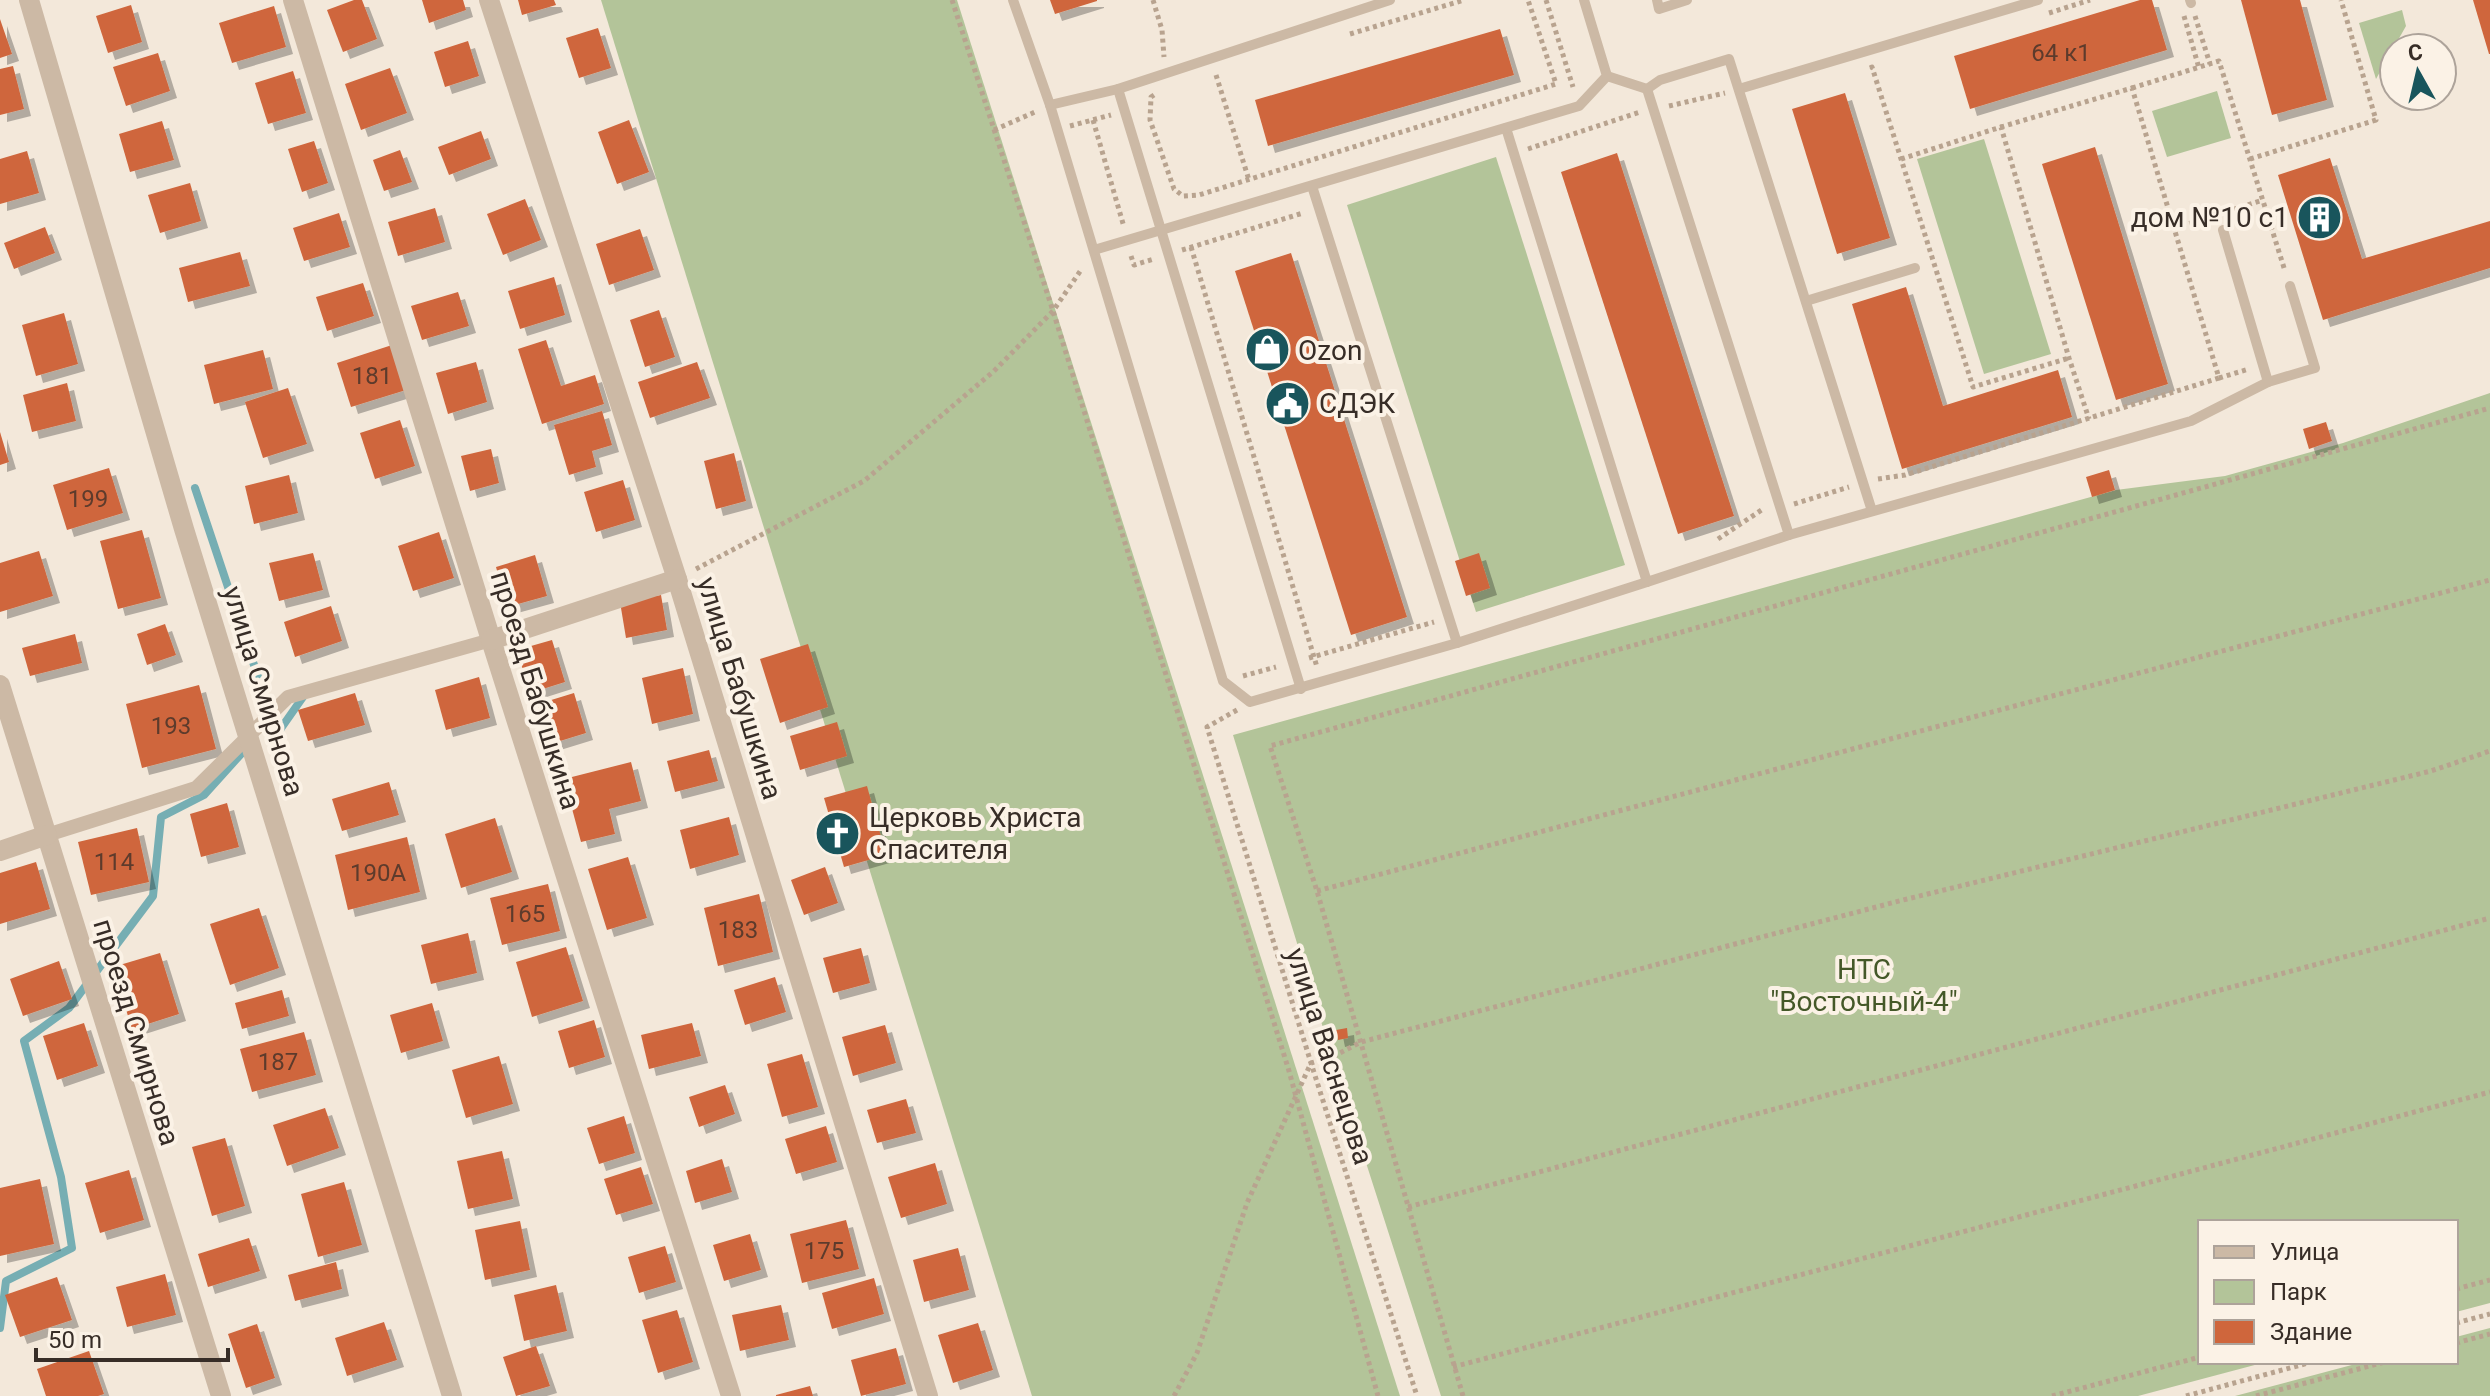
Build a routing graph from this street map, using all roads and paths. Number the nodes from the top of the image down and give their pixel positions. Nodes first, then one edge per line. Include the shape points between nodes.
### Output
1 (29, 0) edge
2 (293, 0) edge
3 (489, 0) edge
4 (952, 0) edge
5 (1013, 0) edge
6 (1153, 0) edge
7 (1390, 0) edge
8 (1464, 0) edge
9 (1528, 0) edge
10 (1546, 0) edge
11 (1584, 0) edge
12 (1657, 0) edge
13 (1687, 0) edge
14 (2038, 0) edge
15 (2341, 0) edge
16 (2191, 2) edge
17 (2183, 14) dead end
18 (1347, 35) dead end
19 (2210, 64) junction
20 (2199, 68) junction
21 (1165, 72) junction
22 (1858, 72) dead end
23 (1607, 76) junction
24 (1202, 78) dead end
25 (2132, 88) dead end
26 (1118, 89) junction
27 (1647, 89) junction
28 (1739, 89) junction
29 (1050, 105) junction
30 (1579, 106) junction
31 (1506, 128) junction
32 (994, 130) junction
33 (1901, 159) junction
34 (2250, 159) junction
35 (1249, 180) junction
36 (1312, 186) junction
37 (1174, 189) junction
38 (1185, 224) junction
39 (2223, 230) dead end
40 (1160, 232) junction
41 (1094, 250) junction
42 (1915, 268) dead end
43 (2290, 286) joint
44 (1806, 301) junction
45 (1053, 311) junction
46 (2069, 358) junction
47 (2268, 382) junction
48 (2490, 408) edge
49 (2089, 419) dead end
50 (1872, 511) junction
51 (1789, 535) junction
52 (677, 579) junction
53 (2490, 580) edge
54 (1647, 582) junction
55 (491, 640) junction
56 (1457, 643) junction
57 (1322, 683) junction
58 (0, 685) edge
59 (1301, 689) junction
60 (1250, 702) junction
61 (248, 736) junction
62 (2490, 751) edge
63 (47, 835) junction
64 (0, 851) edge
65 (1317, 891) junction
66 (2490, 918) edge
67 (1361, 1042) junction
68 (1311, 1063) junction
69 (2490, 1092) edge
70 (1296, 1094) junction
71 (1408, 1207) junction
72 (2490, 1280) edge
73 (2458, 1288) edge
74 (2490, 1314) edge
75 (2458, 1322) edge
76 (2490, 1334) edge
77 (2458, 1342) edge
78 (2198, 1358) edge
79 (2305, 1364) edge
80 (2377, 1364) edge
81 (1453, 1367) junction
82 (221, 1396) edge
83 (452, 1396) edge
84 (731, 1396) edge
85 (928, 1396) edge
86 (1174, 1396) edge
87 (1378, 1396) edge
88 (1417, 1396) edge
89 (1463, 1396) edge
90 (2052, 1396) edge
91 (2186, 1396) edge
92 (2256, 1396) edge

1 - 61 street, улица Смирнова
2 - 55 street, проезд Бабушкина
3 - 52 street, улица Бабушкина
4 - 32 path
5 - 29 lane
6 - 21 path
7 - 21 lane
8 - 18 path
9 - 35 path via 1556,84
10 - 30 path
11 - 23 lane
12 - 13 lane via 1659,9
14 - 28 lane
15 - 34 path via 2376,120
16 - 19 path
17 - 20 path
19 - 20 path
19 - 34 path via 2219,61
20 - 25 path
21 - 26 lane
21 - 37 path via 1160,90 1151,97 1150,120
22 - 33 path via 1872,67
23 - 27 lane
23 - 30 lane
24 - 35 path via 1216,75
26 - 29 lane
26 - 40 lane
27 - 28 lane via 1729,59
27 - 51 lane
28 - 44 lane
29 - 32 path
29 - 41 lane
30 - 31 lane
31 - 36 lane
31 - 54 lane
32 - 45 path
33 - 46 path via 1973,387
33 - 46 path via 2001,127
34 - 43 path
35 - 37 path via 1199,195 1183,196
36 - 38 lane
36 - 56 lane
37 - 38 path
38 - 40 lane
38 - 57 path
39 - 47 lane
40 - 41 lane
40 - 59 lane
41 - 45 path
41 - 60 lane via 1223,681
42 - 44 lane
43 - 47 lane via 2315,368
44 - 50 lane
45 - 52 path via 994,371 864,481
45 - 70 path
46 - 49 path
47 - 50 lane via 2191,421
48 - 65 path via 1270,746
50 - 51 lane
51 - 54 lane
52 - 55 street
52 - 85 street, улица Бабушкина
53 - 65 path
54 - 56 lane
55 - 61 street via 288,697
55 - 84 street, проезд Бабушкина
56 - 57 lane
57 - 59 lane
58 - 63 street, проезд Смирнова
59 - 60 lane
60 - 68 path, улица Васнецова via 1207,727
61 - 63 street via 196,788
61 - 83 street, улица Смирнова
62 - 67 path via 2431,771 1903,900
63 - 64 street
63 - 82 street, проезд Смирнова
65 - 67 path
66 - 71 path
67 - 68 path
67 - 71 path
68 - 70 path
68 - 88 path, улица Васнецова
69 - 81 path
70 - 86 path via 1247,1203 1197,1353
70 - 87 path
71 - 81 path
72 - 73 path
74 - 75 path
76 - 77 path
78 - 90 path
79 - 91 path
80 - 92 path
81 - 89 path

